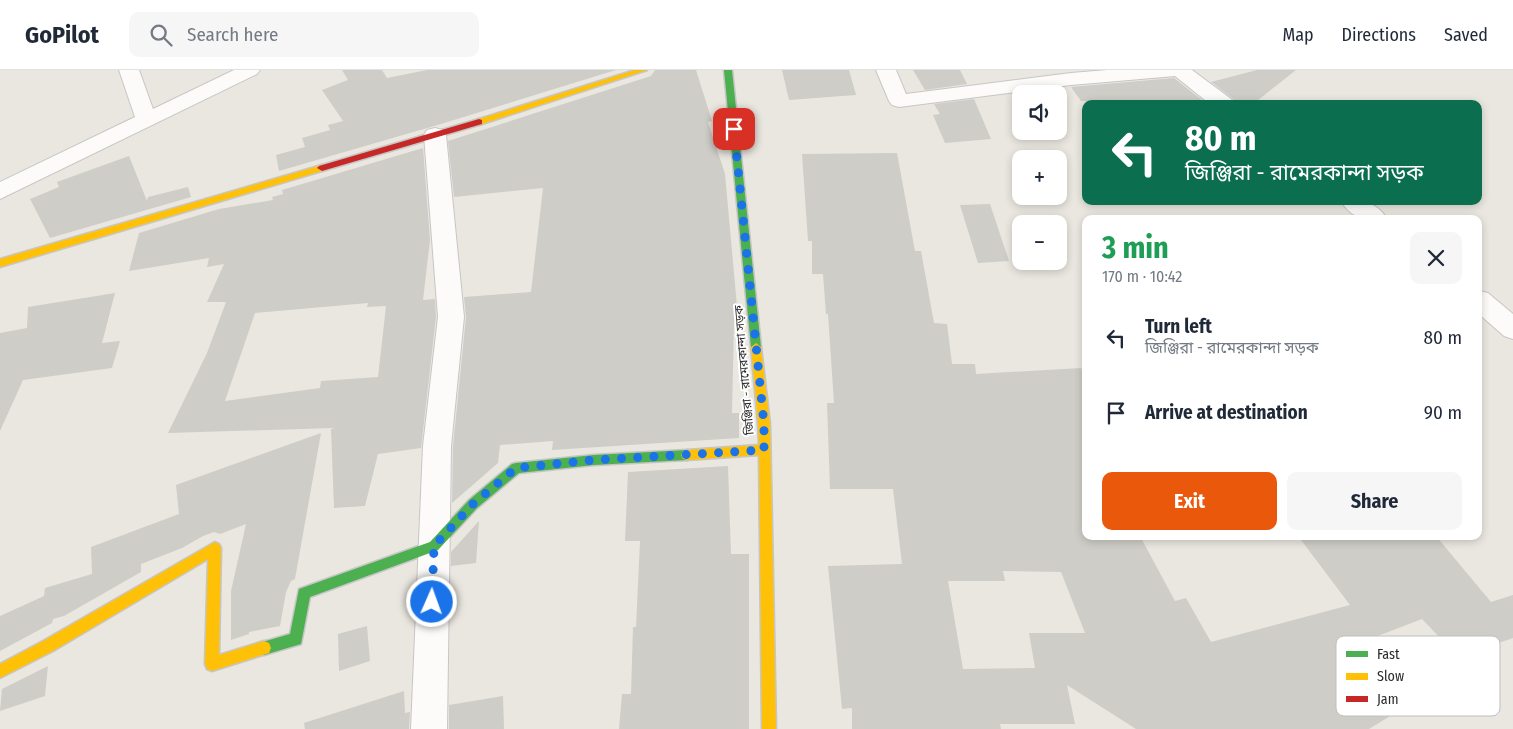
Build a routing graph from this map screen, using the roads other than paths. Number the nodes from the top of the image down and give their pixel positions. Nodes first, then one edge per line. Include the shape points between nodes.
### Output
1 (129, 70) edge
2 (250, 70) edge
3 (643, 70) edge
4 (728, 70) edge
5 (886, 70) edge
6 (1219, 100) edge
7 (147, 120) junction
8 (435, 135) junction
9 (0, 191) edge
10 (1357, 205) edge
11 (1370, 215) edge
12 (0, 263) edge
13 (1482, 303) edge
14 (1513, 329) edge
15 (764, 450) junction
16 (434, 546) junction
17 (0, 671) edge
18 (429, 729) edge
19 (769, 729) edge

1 - 7 street
2 - 7 street
3 - 8 street
4 - 15 street, জিঞ্জিরা - রামেরকান্দা সড়ক
5 - 6 street via 899,100 1071,79 1179,70
7 - 9 street
8 - 12 street
8 - 16 street via 451,316 437,446
10 - 11 street
13 - 14 street
15 - 16 street via 516,468 473,504
15 - 19 street, জিঞ্জিরা - রামেরকান্দা সড়ক
16 - 17 street via 304,593 296,639 212,664 215,548
16 - 18 street

